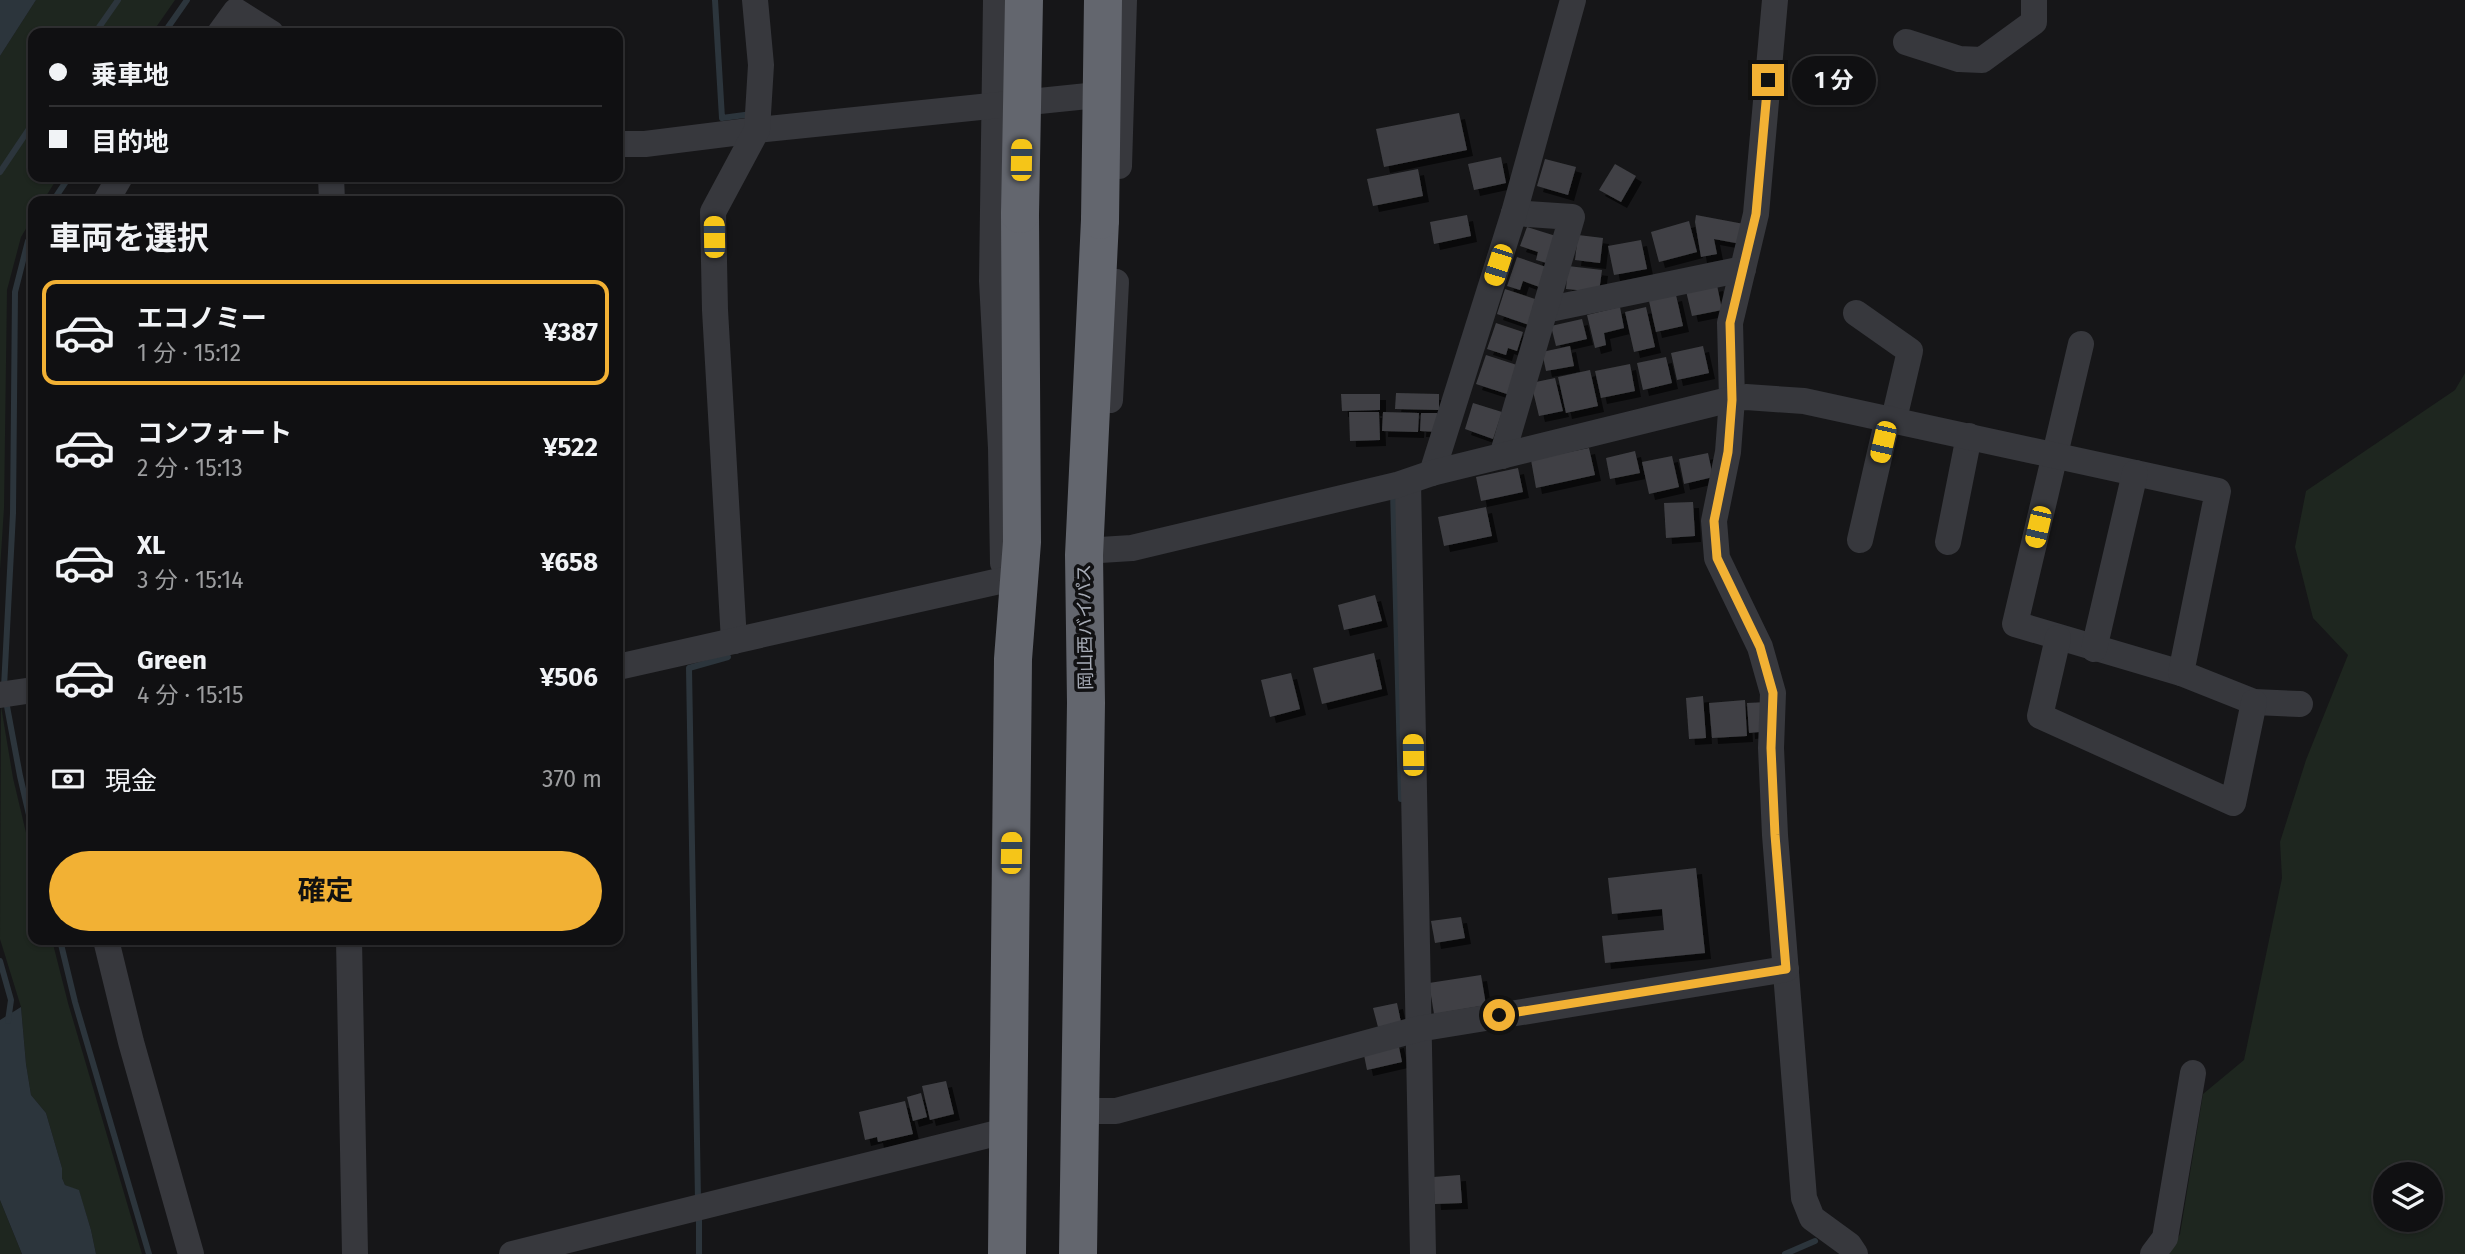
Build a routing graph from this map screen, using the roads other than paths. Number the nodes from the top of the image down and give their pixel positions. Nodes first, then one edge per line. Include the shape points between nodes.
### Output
1 (755, 0) edge
2 (996, 0) edge
3 (1024, 0) edge
4 (1103, 0) edge
5 (1124, 0) edge
6 (1573, 0) edge
7 (1776, 0) edge
8 (2034, 0) edge
9 (224, 28) edge
10 (263, 28) edge
11 (1906, 42) dead end
12 (1122, 93) junction
13 (995, 105) junction
14 (757, 130) junction
15 (623, 144) edge
16 (1519, 213) junction
17 (1743, 269) junction
18 (1545, 310) junction
19 (1856, 313) dead end
20 (2081, 344) dead end
21 (1732, 400) junction
22 (1891, 419) junction
23 (1969, 436) junction
24 (2055, 455) junction
25 (1502, 456) junction
26 (2135, 473) junction
27 (1406, 482) junction
28 (1860, 540) dead end
29 (1948, 542) dead end
30 (1100, 550) junction
31 (1004, 580) junction
32 (2058, 638) junction
33 (734, 641) junction
34 (2094, 649) junction
35 (1013, 659) junction
36 (623, 666) edge
37 (2181, 673) junction
38 (28, 691) edge
39 (0, 695) edge
40 (2254, 702) junction
41 (1086, 703) junction
42 (2300, 704) dead end
43 (107, 945) edge
44 (349, 945) edge
45 (1786, 969) junction
46 (1410, 1031) junction
47 (2193, 1073) dead end
48 (1080, 1111) junction
49 (1009, 1130) junction
50 (191, 1254) edge
51 (355, 1254) edge
52 (512, 1254) edge
53 (1007, 1254) edge
54 (1078, 1254) edge
55 (1423, 1254) edge
56 (1855, 1254) edge
57 (2153, 1254) edge

1 - 14 street via 761,65
2 - 13 street
3 - 35 highway, bridge via 1022,542
4 - 41 highway, 岡山西バイパス, bridge via 1100,220 1084,555
5 - 12 street
6 - 16 street
7 - 17 street via 1756,214
8 - 11 street via 2034,22 1982,60 1959,59
9 - 10 street via 236,11
12 - 13 street
12 - 30 street via 1114,343
13 - 14 street
13 - 31 street via 992,281
14 - 15 street
14 - 33 street via 713,212
16 - 18 street via 1572,217
16 - 27 street
17 - 18 street
17 - 21 street via 1730,323
18 - 25 street
19 - 22 street via 1910,351
20 - 24 street
21 - 22 street via 1804,401
21 - 25 street
21 - 45 street via 1728,452 1714,521 1717,558 1760,647 1773,693 1775,835
22 - 23 street
22 - 28 street
23 - 24 street
23 - 29 street
24 - 26 street
24 - 32 street via 2015,624
25 - 27 street
26 - 34 street
26 - 37 street via 2218,491
27 - 30 street via 1132,548
27 - 46 street
30 - 41 street
31 - 33 street
31 - 35 street
32 - 34 street
32 - 40 street via 2040,716 2233,803
33 - 36 street
34 - 37 street
35 - 49 highway
37 - 40 street
38 - 39 street
40 - 42 street
41 - 48 highway, 岡山西バイパス
43 - 50 street
44 - 51 street
45 - 46 street
45 - 56 street via 1804,1198 1812,1218 1850,1245
46 - 48 street via 1116,1111
46 - 55 street
47 - 57 street via 2165,1238
48 - 54 highway, 岡山西バイパス
49 - 52 street
49 - 53 highway

